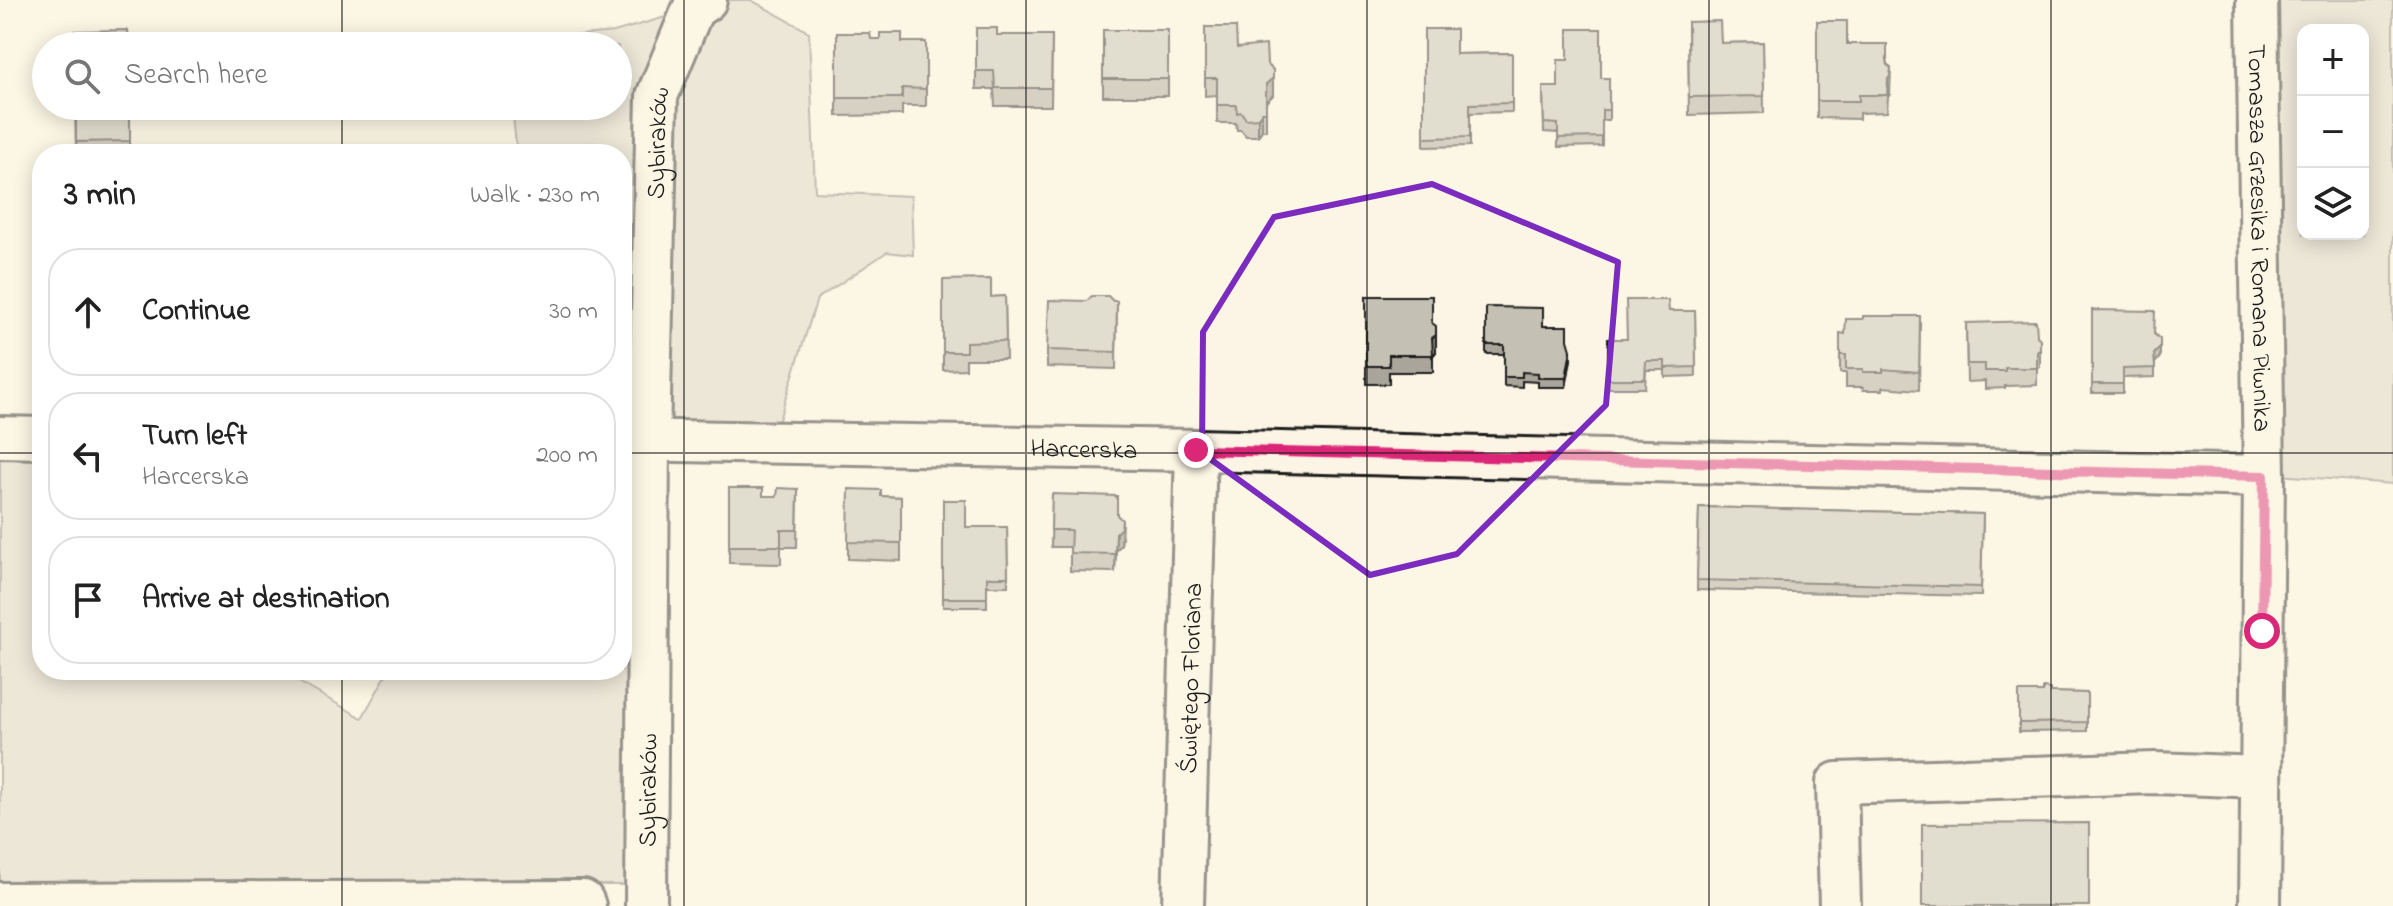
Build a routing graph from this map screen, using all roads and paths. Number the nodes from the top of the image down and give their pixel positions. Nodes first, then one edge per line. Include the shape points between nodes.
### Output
1 (2257, 0) edge
2 (699, 4) edge
3 (0, 437) edge
4 (32, 438) edge
5 (636, 440) edge
6 (1196, 450) junction
7 (2264, 476) junction
8 (2261, 777) junction
9 (0, 903) edge
10 (409, 904) edge
11 (585, 906) edge
12 (646, 906) edge
13 (1183, 906) edge
14 (1840, 906) edge
15 (2260, 906) edge

1 - 7 street, Tomasza Grzesika i Romana Piwnika
2 - 5 street, Sybiraków via 657,96
3 - 4 street
5 - 6 street, Harcerska
5 - 12 street, Sybiraków
6 - 7 street, Harcerska
6 - 13 street, Świętego Floriana
7 - 8 street, Tomasza Grzesika i Romana Piwnika
8 - 14 street via 2155,773 1837,783
8 - 15 street, Tomasza Grzesika i Romana Piwnika
9 - 10 street
10 - 11 street via 583,901

